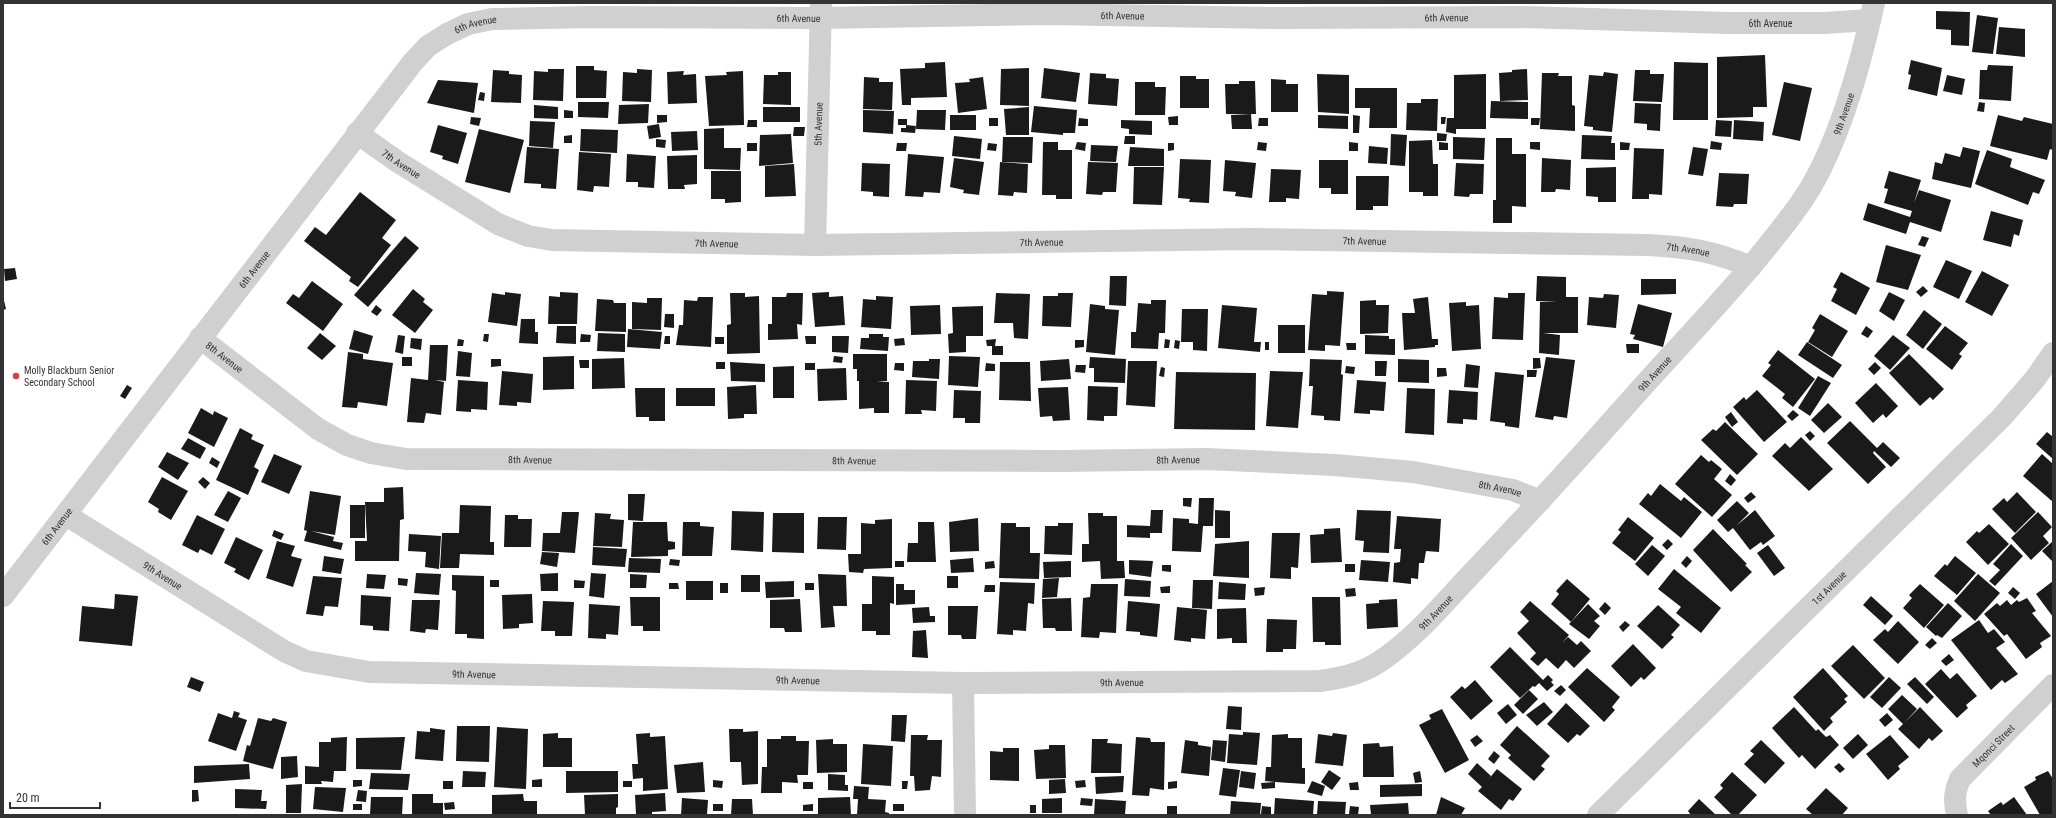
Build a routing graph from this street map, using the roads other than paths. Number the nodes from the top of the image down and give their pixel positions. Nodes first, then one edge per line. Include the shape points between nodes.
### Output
1 (821, 10) edge
2 (1872, 12) edge
3 (357, 133) junction
4 (815, 245) junction
5 (1751, 267) junction
6 (200, 338) junction
7 (2053, 353) edge
8 (1540, 501) junction
9 (66, 515) junction
10 (3, 596) edge
11 (963, 683) junction
12 (2053, 684) edge
13 (1609, 811) edge
14 (965, 815) edge
15 (1957, 815) edge

1 - 2 street, 6th Avenue via 1277,18 1521,17 1728,23 1824,23
1 - 3 street, 6th Avenue via 492,19 468,24 428,46 391,88
1 - 4 street, 5th Avenue
2 - 5 street, 9th Avenue via 1856,73 1836,132 1812,185 1788,221
3 - 4 street, 7th Avenue via 475,212 528,236 552,240
3 - 6 street, 6th Avenue
4 - 5 street, 7th Avenue via 1267,239 1648,245 1698,249 1732,258
5 - 8 street, 9th Avenue
6 - 8 street, 8th Avenue via 318,429 347,445 406,459 1207,459 1335,465 1413,472 1513,490
6 - 9 street, 6th Avenue
7 - 13 street, 1st Avenue via 2035,379 2002,417
8 - 11 street, 9th Avenue via 1410,637 1378,663 1341,678 1320,681
9 - 10 street, 6th Avenue
9 - 11 street, 9th Avenue via 284,651 306,661 331,666 369,672
11 - 14 street
12 - 15 street, Mqonci Street via 1960,780 1954,802

